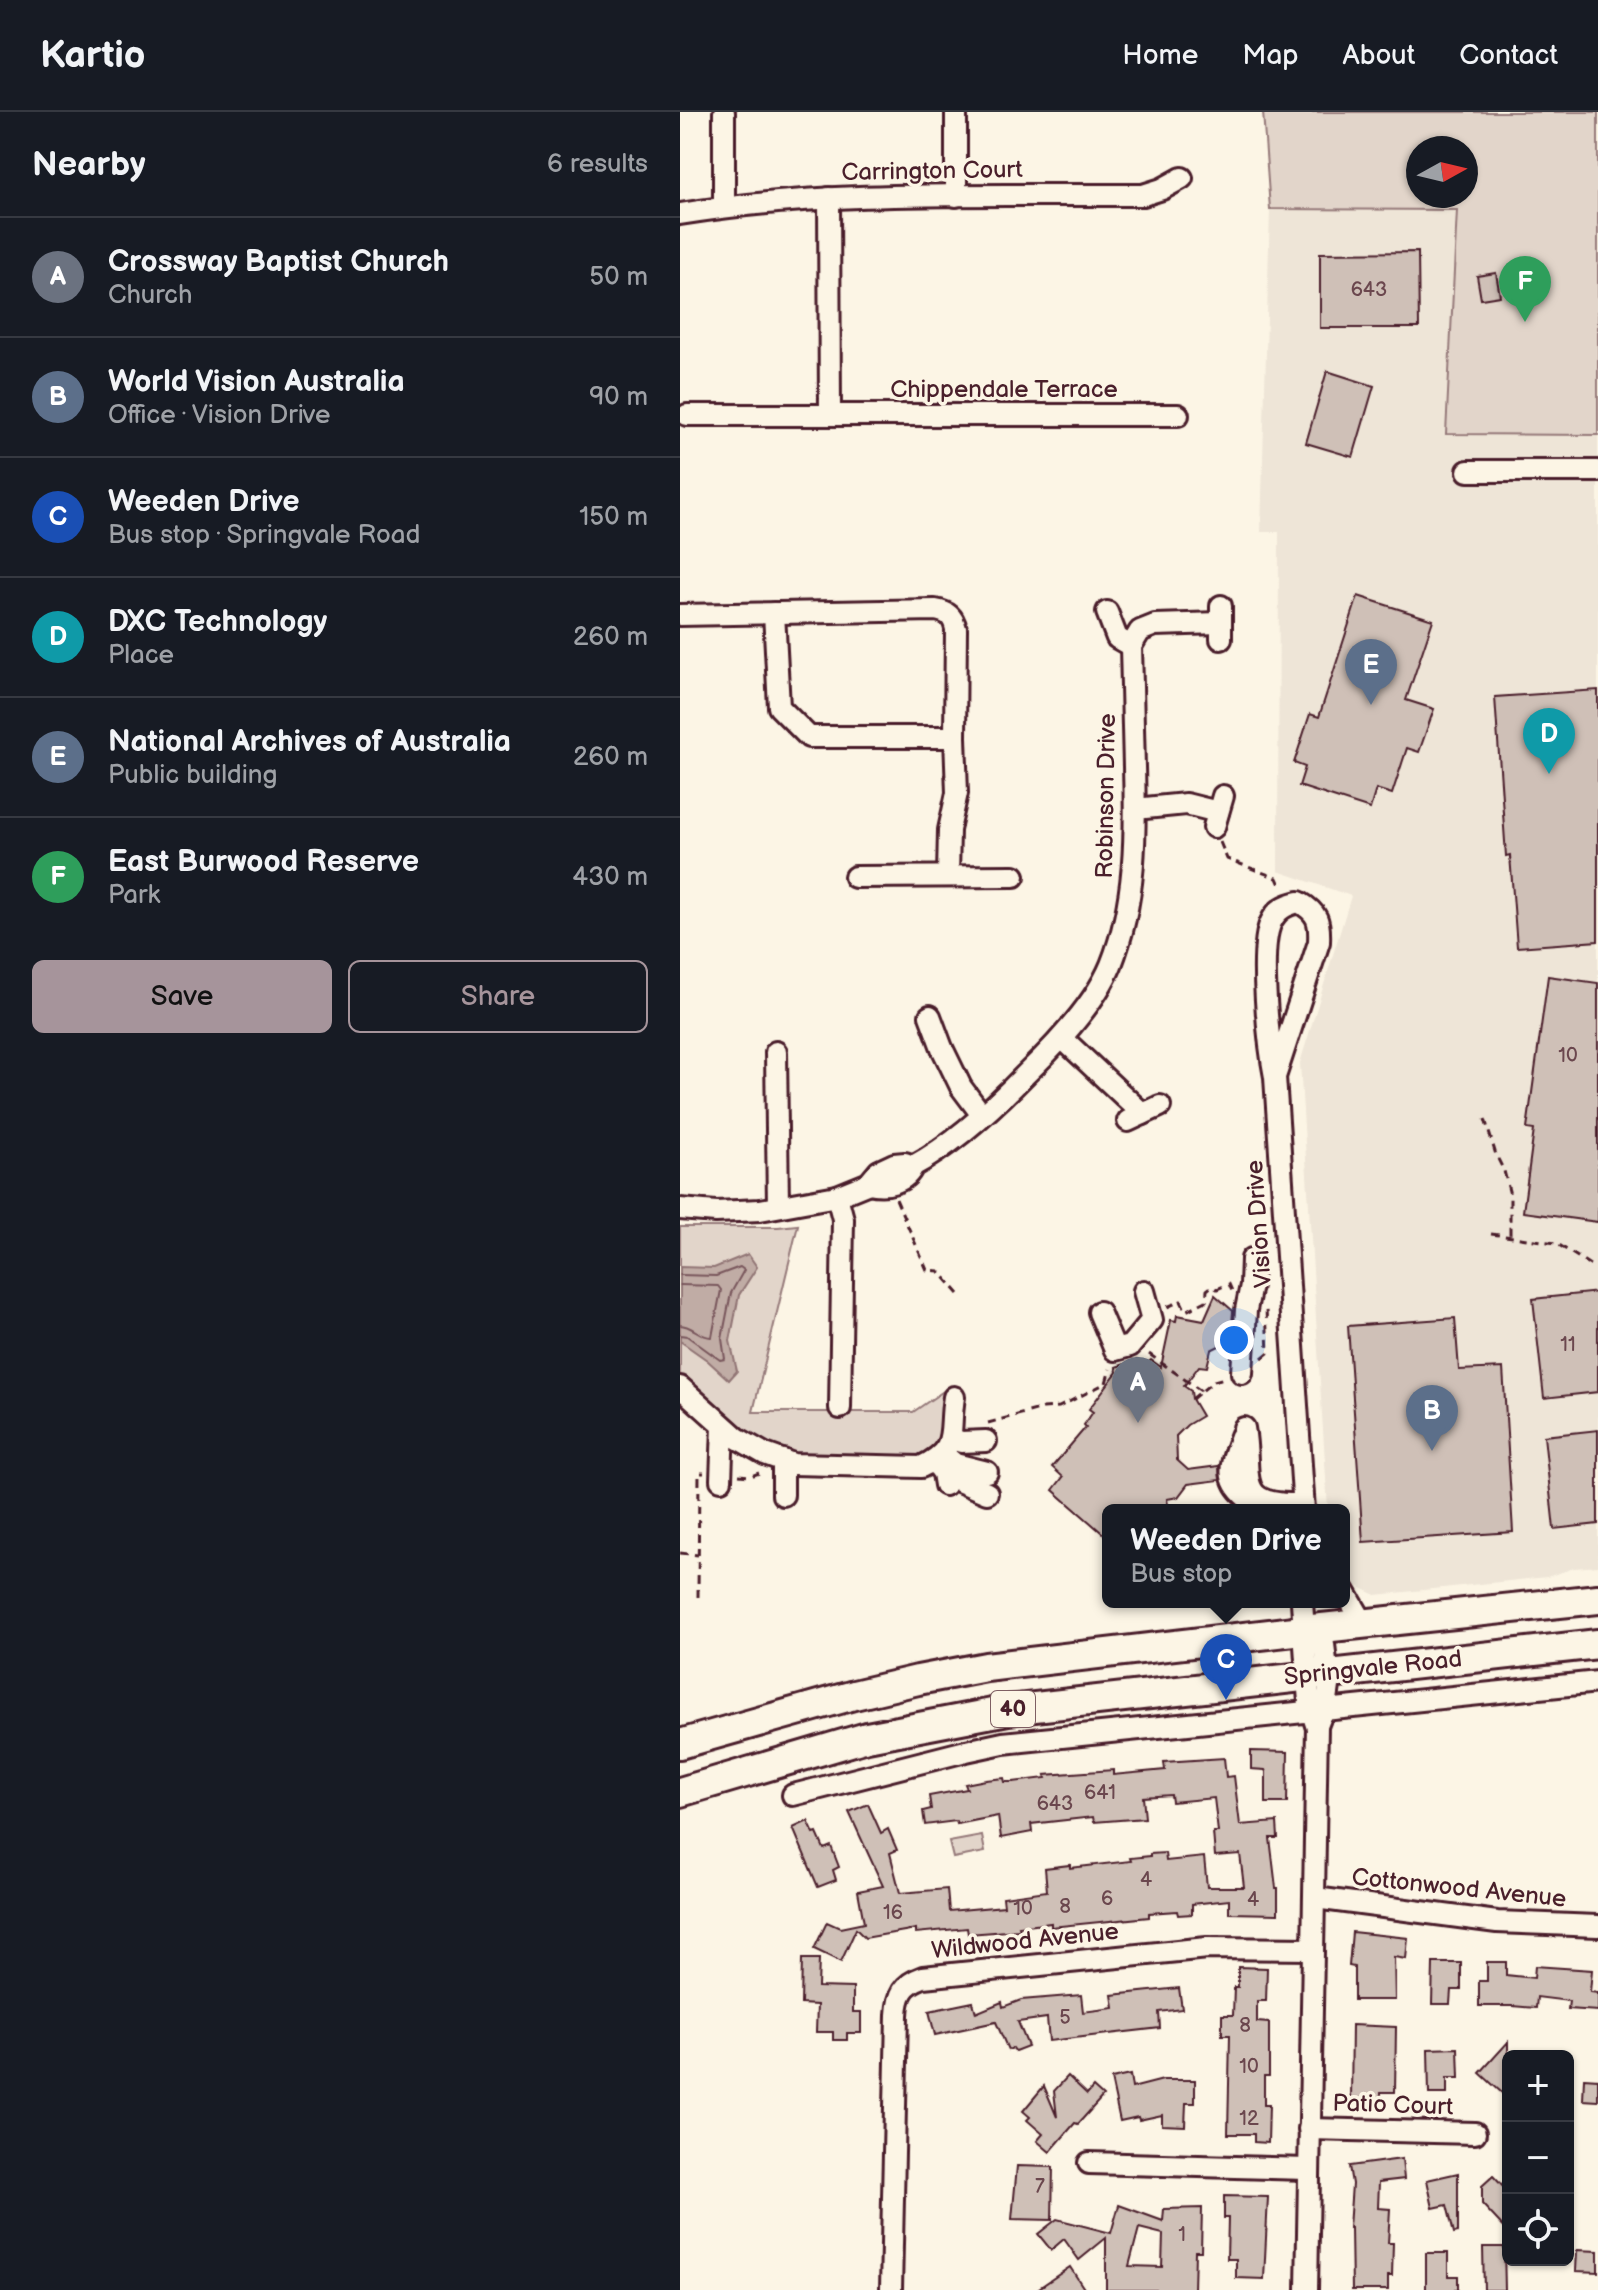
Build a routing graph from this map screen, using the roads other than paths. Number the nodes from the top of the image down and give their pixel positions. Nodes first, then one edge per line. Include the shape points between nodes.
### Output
1 (724, 112) edge
2 (956, 112) edge
3 (1182, 178) dead end
4 (956, 196) junction
5 (829, 198) junction
6 (724, 207) junction
7 (680, 214) edge
8 (830, 414) junction
9 (687, 415) dead end
10 (1178, 415) dead end
11 (1468, 471) dead end
12 (1598, 471) edge
13 (1107, 612) dead end
14 (774, 613) junction
15 (680, 615) edge
16 (1221, 623) dead end
17 (1136, 639) junction
18 (955, 737) junction
19 (1135, 809) junction
20 (1218, 812) road end
21 (948, 875) junction
22 (1014, 876) dead end
23 (855, 877) dead end
24 (930, 1016) dead end
25 (1062, 1038) junction
26 (776, 1051) dead end
27 (1275, 1077) junction
28 (1144, 1114) dead end
29 (982, 1115) junction
30 (837, 1196) junction
31 (778, 1206) junction
32 (680, 1209) edge
33 (1252, 1259) dead end
34 (1144, 1291) dead end
35 (1099, 1312) dead end
36 (1242, 1373) dead end
37 (680, 1387) edge
38 (954, 1397) dead end
39 (840, 1408) dead end
40 (723, 1426) junction
41 (1244, 1428) dead end
42 (986, 1441) dead end
43 (946, 1454) junction
44 (783, 1460) junction
45 (987, 1472) dead end
46 (721, 1480) dead end
47 (945, 1485) dead end
48 (987, 1493) dead end
49 (783, 1495) dead end
50 (1276, 1504) edge
51 (1303, 1504) edge
52 (1598, 1599) edge
53 (1350, 1600) edge
54 (1309, 1620) edge
55 (1364, 1624) junction
56 (1598, 1644) edge
57 (1317, 1674) junction
58 (1598, 1682) edge
59 (1317, 1717) junction
60 (680, 1744) edge
61 (680, 1792) edge
62 (793, 1795) dead end
63 (1315, 1898) junction
64 (1598, 1926) edge
65 (1313, 1949) junction
66 (1309, 2129) junction
67 (1475, 2133) dead end
68 (1089, 2163) dead end
69 (1308, 2169) junction
70 (891, 2290) edge
71 (1307, 2290) edge

1 - 6 street
2 - 4 street
3 - 4 street, Carrington Court via 1143,195
4 - 5 street, Carrington Court
5 - 6 street, Carrington Court
5 - 8 street
6 - 7 street, Carrington Court
8 - 9 street, Chippendale Terrace
8 - 10 street, Chippendale Terrace
11 - 12 street
13 - 17 street via 1117,638
14 - 15 street
14 - 18 street via 779,707 809,737
14 - 18 street via 946,611 956,629
16 - 17 street via 1155,625
17 - 19 street, Robinson Drive
18 - 21 street via 957,793
19 - 20 street via 1186,804
19 - 25 street, Robinson Drive via 1133,883 1123,928 1110,967
21 - 22 street
21 - 23 street
24 - 29 street via 961,1087
25 - 28 street
25 - 29 street, Robinson Drive
26 - 31 street
27 - 27 street, Vision Drive via 1319,942 1320,926 1312,909 1299,902 1280,908 1270,924 1265,962
27 - 51 street, Vision Drive
29 - 30 street, Robinson Drive via 904,1178 880,1186 869,1183
30 - 31 street, Robinson Drive
30 - 39 street via 843,1219
31 - 32 street, Robinson Drive via 716,1212
33 - 36 street
34 - 35 street via 1152,1320 1130,1346 1115,1350
37 - 40 street
38 - 43 street
40 - 44 street
40 - 46 street
41 - 50 street via 1250,1485 1259,1498
42 - 43 street via 961,1442
43 - 44 street via 921,1467
43 - 45 street
43 - 47 street
43 - 48 street via 961,1482
44 - 49 street
52 - 55 highway, Springvale Road / 40
53 - 55 street
54 - 55 highway, Springvale Road / 40
54 - 57 street
54 - 60 highway, Springvale Road / 40 via 952,1673
56 - 57 highway, Springvale Road / 40
57 - 59 street
57 - 61 highway, Springvale Road / 40 via 971,1716 867,1737
58 - 59 street, Springvale Road
59 - 62 street, Springvale Road via 1003,1743
59 - 63 street
63 - 64 street, Cottonwood Avenue via 1497,1922
63 - 65 street
65 - 66 street
65 - 70 street, Wildwood Avenue via 1207,1948 923,1977 905,1986 897,2002
66 - 67 street, Patio Court
66 - 69 street
68 - 69 street
69 - 71 street

